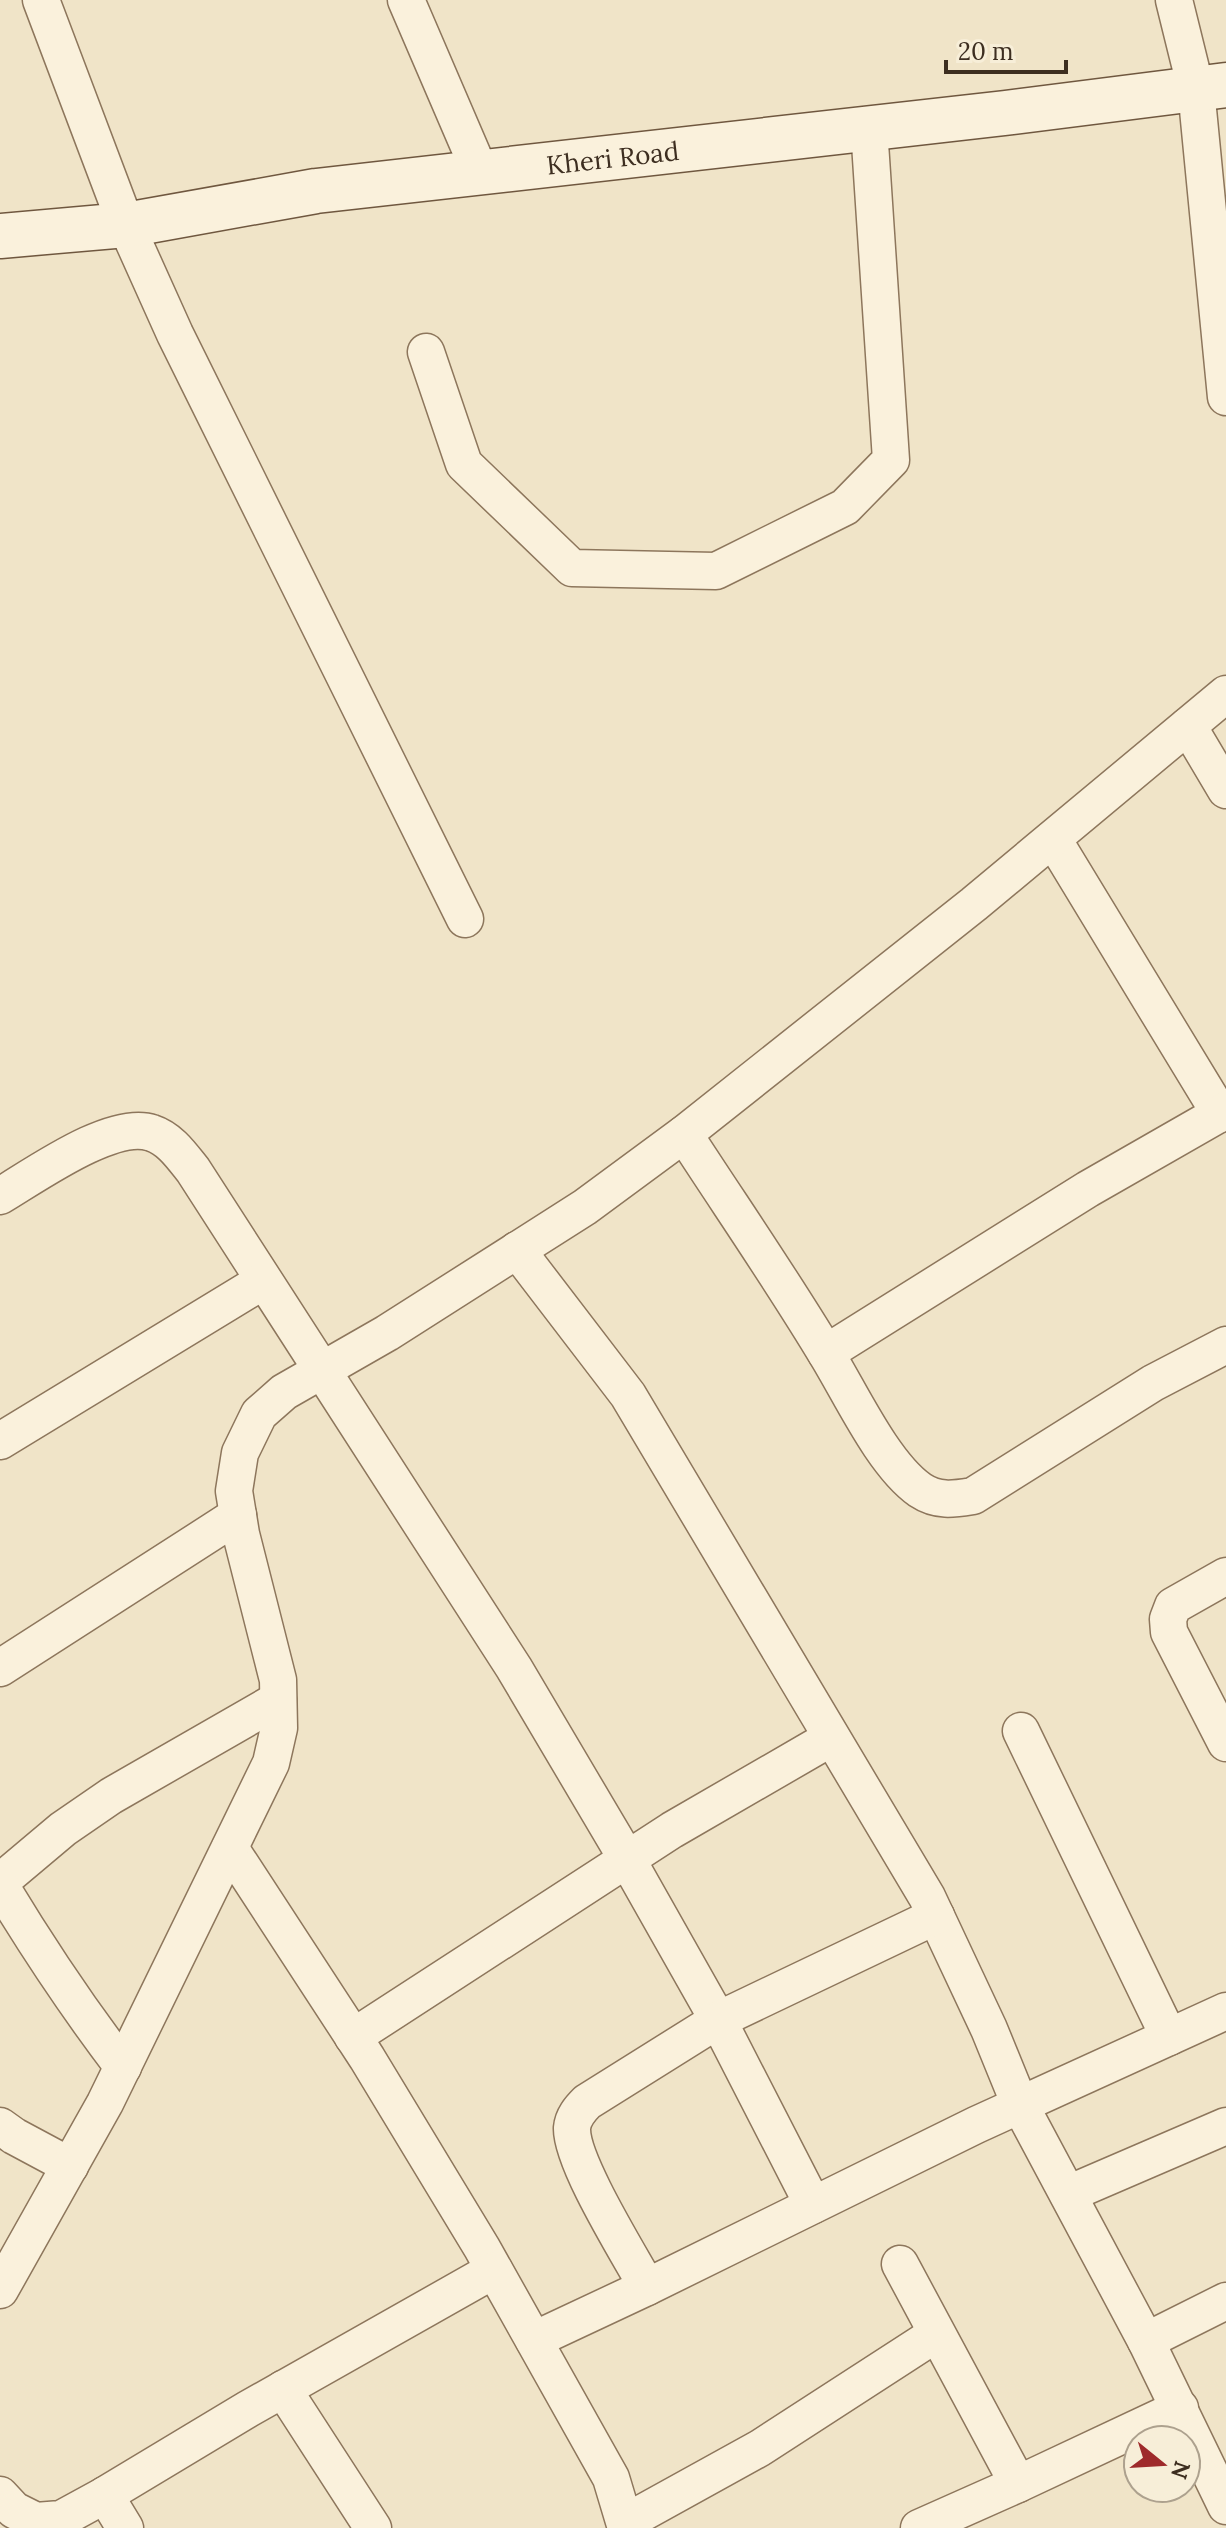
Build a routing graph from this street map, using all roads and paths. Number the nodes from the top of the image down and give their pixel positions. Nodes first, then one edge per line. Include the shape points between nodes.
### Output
1 (41, 0) edge
2 (406, 0) edge
3 (1174, 0) edge
4 (1211, 87) edge
5 (869, 128) junction
6 (480, 172) junction
7 (126, 225) junction
8 (0, 236) edge
9 (426, 352) dead end
10 (1226, 397) edge
11 (1226, 694) edge
12 (1188, 726) junction
13 (1226, 790) edge
14 (1053, 839) junction
15 (465, 919) dead end
16 (1223, 1112) edge
17 (684, 1134) junction
18 (0, 1196) edge
19 (517, 1250) junction
20 (263, 1281) junction
21 (1226, 1345) edge
22 (826, 1353) junction
23 (320, 1370) junction
24 (0, 1441) edge
25 (238, 1515) junction
26 (1226, 1576) edge
27 (0, 1668) edge
28 (278, 1700) junction
29 (1021, 1731) dead end
30 (831, 1738) junction
31 (1226, 1743) edge
32 (230, 1848) junction
33 (627, 1859) junction
34 (0, 1883) edge
35 (936, 1916) junction
36 (1226, 2011) edge
37 (718, 2020) junction
38 (353, 2037) junction
39 (1169, 2037) junction
40 (123, 2067) junction
41 (1020, 2105) junction
42 (0, 2126) edge
43 (1226, 2126) edge
44 (70, 2166) junction
45 (1068, 2194) junction
46 (813, 2205) junction
47 (900, 2264) dead end
48 (494, 2270) junction
49 (647, 2287) junction
50 (0, 2290) edge
51 (1226, 2301) edge
52 (936, 2334) junction
53 (534, 2340) junction
54 (1146, 2341) junction
55 (283, 2389) junction
56 (1180, 2408) junction
57 (1215, 2455) edge
58 (1018, 2484) junction
59 (0, 2495) edge
60 (105, 2495) junction
61 (1226, 2506) edge
62 (626, 2525) edge
63 (125, 2528) edge
64 (373, 2528) edge
65 (919, 2528) edge

1 - 7 street
2 - 6 street
3 - 4 street
4 - 5 street, Kheri Road
4 - 10 street
5 - 6 street, Kheri Road
5 - 9 street via 891,460 845,507 716,571 572,568 464,464
6 - 7 street, Kheri Road via 316,191
7 - 8 street, Kheri Road
7 - 15 street
11 - 12 street
12 - 13 street
12 - 14 street
14 - 16 street
14 - 17 street
16 - 22 street via 1088,1189
17 - 19 street
17 - 22 street
18 - 20 street via 89,1144 123,1131 151,1132 175,1147 193,1170
19 - 23 street
19 - 30 street via 628,1395
20 - 23 street
20 - 24 street
21 - 22 street via 1153,1383 973,1496 945,1500 921,1491 900,1470
23 - 25 street via 259,1414 240,1453 234,1491
23 - 33 street via 467,1593
25 - 27 street
25 - 28 street via 278,1680
26 - 31 street via 1173,1606 1168,1619 1169,1632
28 - 32 street via 279,1728 271,1763
28 - 34 street via 111,1796
29 - 39 street
30 - 33 street
30 - 35 street
32 - 38 street
32 - 40 street
33 - 37 street
33 - 38 street
34 - 40 street
35 - 37 street
35 - 41 street
36 - 39 street
37 - 46 street
37 - 49 street via 587,2102 572,2127 584,2169
38 - 48 street
39 - 41 street
40 - 44 street
41 - 45 street
41 - 46 street
42 - 44 street
43 - 45 street
44 - 50 street
45 - 54 street
46 - 49 street
47 - 52 street
48 - 53 street
48 - 55 street
49 - 53 street
51 - 54 street
52 - 58 street
52 - 62 street via 760,2448
53 - 62 street via 611,2478
54 - 56 street
55 - 60 street
55 - 64 street
56 - 57 street
56 - 58 street
57 - 61 street
58 - 65 street
59 - 60 street via 36,2521 61,2519
60 - 63 street

